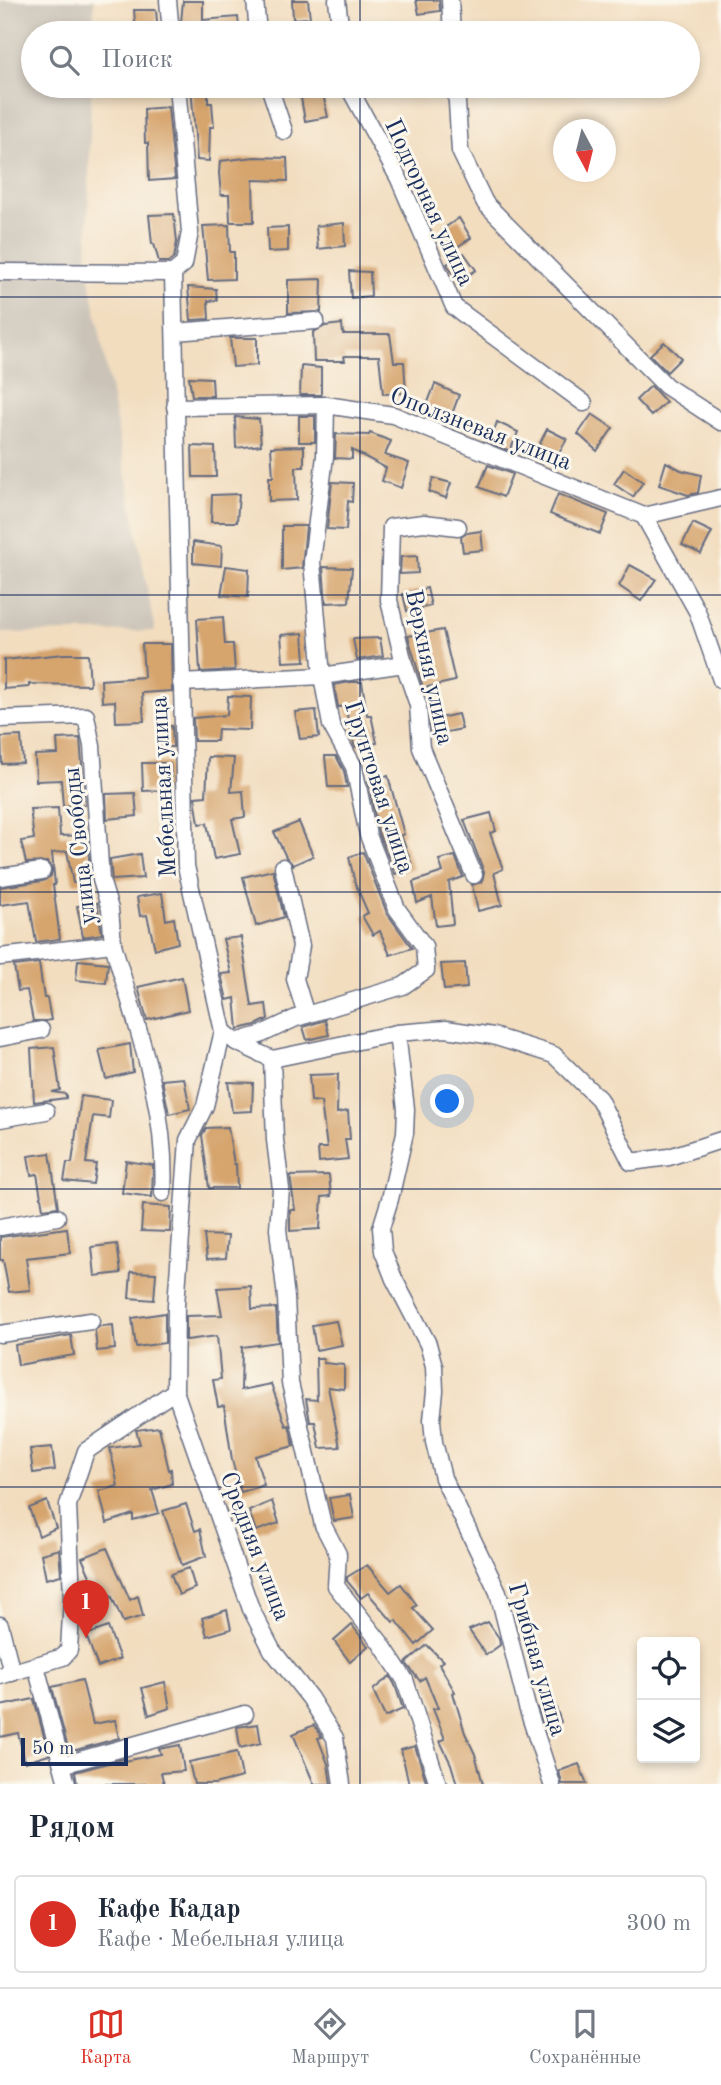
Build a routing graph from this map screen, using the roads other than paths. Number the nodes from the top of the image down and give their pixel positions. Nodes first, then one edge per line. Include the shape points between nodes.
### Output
1 (168, 0) edge
2 (255, 0) edge
3 (337, 0) edge
4 (450, 0) edge
5 (170, 21) edge
6 (257, 21) edge
7 (340, 21) edge
8 (451, 21) edge
9 (178, 98) edge
10 (273, 98) edge
11 (355, 98) edge
12 (457, 98) edge
13 (284, 131) dead end
14 (0, 272) edge
15 (173, 273) junction
16 (316, 321) dead end
17 (174, 332) junction
18 (584, 402) dead end
19 (326, 405) junction
20 (175, 407) junction
21 (721, 422) edge
22 (721, 498) edge
23 (644, 516) junction
24 (458, 527) dead end
25 (404, 664) junction
26 (322, 676) junction
27 (721, 680) edge
28 (181, 683) junction
29 (0, 719) edge
30 (283, 867) dead end
31 (42, 871) dead end
32 (474, 874) dead end
33 (0, 877) edge
34 (113, 944) junction
35 (0, 957) edge
36 (306, 1015) junction
37 (41, 1030) dead end
38 (223, 1031) junction
39 (397, 1033) junction
40 (0, 1038) edge
41 (236, 1042) junction
42 (272, 1059) junction
43 (46, 1111) dead end
44 (0, 1119) edge
45 (721, 1140) edge
46 (163, 1193) dead end
47 (57, 1217) dead end
48 (0, 1227) edge
49 (91, 1321) dead end
50 (0, 1334) edge
51 (176, 1391) junction
52 (0, 1625) edge
53 (36, 1666) junction
54 (6, 1674) edge
55 (245, 1714) dead end
56 (62, 1765) junction
57 (67, 1784) edge
58 (342, 1784) edge
59 (439, 1784) edge
60 (552, 1784) edge

1 - 5 street
2 - 6 street
3 - 7 street
4 - 8 street
9 - 15 street, Мебельная улица via 190,232 184,264
10 - 13 street
11 - 18 street, Подгорная улица via 400,179 454,307
12 - 21 street via 460,150 485,203 666,386
14 - 15 street
15 - 17 street, Мебельная улица
16 - 17 street
17 - 20 street, Мебельная улица
19 - 20 street, Оползневая улица
19 - 23 street, Оползневая улица via 393,415
19 - 26 street, Грунтовая улица via 325,456 312,562
20 - 28 street, Мебельная улица
22 - 23 street
23 - 27 street via 697,611
24 - 25 street, Верхняя улица via 424,523 391,527 389,600
25 - 26 street
25 - 32 street, Верхняя улица via 418,705 421,748
26 - 28 street
26 - 36 street, Грунтовая улица via 331,725 354,767 368,835 397,909 424,946 426,970 403,986
28 - 38 street, Мебельная улица via 186,866
29 - 34 street, улица Свободы via 86,716 101,880 110,909
30 - 36 street via 301,946 295,979
31 - 33 street
34 - 35 street, улица Свободы
34 - 46 street via 156,1098
36 - 41 street, Грунтовая улица
37 - 40 street
38 - 41 street
38 - 51 street, Мебельная улица via 205,1106 188,1140 176,1305
39 - 42 street
39 - 45 street via 446,1029 493,1036 554,1055 599,1099 631,1162 669,1157
39 - 60 street, Грибная улица via 405,1133 380,1228 383,1251 428,1344 434,1366 434,1442 443,1478 498,1592
41 - 42 street
42 - 59 street via 290,1383 323,1525 338,1554 337,1590 405,1680
43 - 44 street
47 - 48 street
49 - 50 street
51 - 53 street via 86,1451 68,1505 69,1650 63,1657
51 - 58 street, Средняя улица via 251,1609 272,1650 335,1738
52 - 54 street
53 - 54 street
53 - 56 street
55 - 56 street
56 - 57 street

